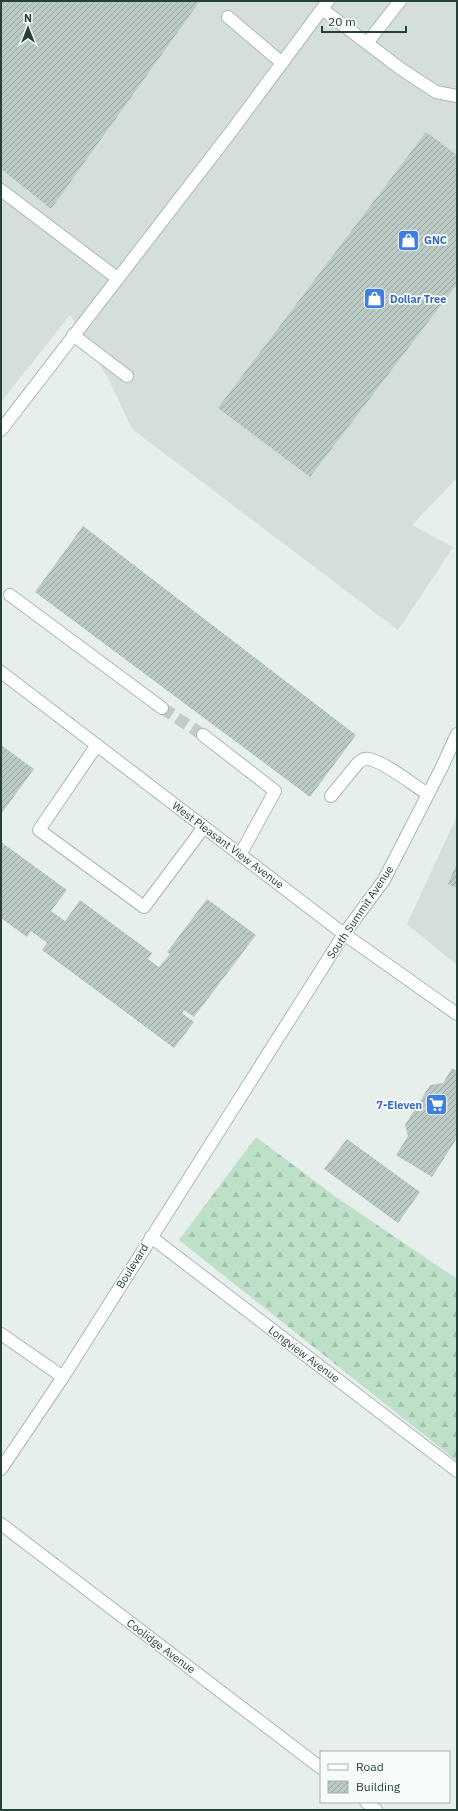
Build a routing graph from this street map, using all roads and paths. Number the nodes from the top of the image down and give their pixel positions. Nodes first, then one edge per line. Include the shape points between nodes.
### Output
1 (400, 1) edge
2 (325, 5) edge
3 (228, 16) dead end
4 (367, 43) junction
5 (282, 63) junction
6 (457, 96) edge
7 (1, 190) edge
8 (117, 278) junction
9 (73, 335) junction
10 (127, 376) dead end
11 (1, 430) edge
12 (10, 595) dead end
13 (3, 679) edge
14 (162, 708) tunnel mouth
15 (457, 734) edge
16 (203, 735) tunnel mouth
17 (97, 745) junction
18 (428, 794) junction
19 (331, 796) dead end
20 (204, 827) junction
21 (240, 855) junction
22 (344, 934) junction
23 (457, 1014) edge
24 (262, 1062) joint
25 (150, 1237) junction
26 (1, 1334) edge
27 (63, 1377) junction
28 (1, 1469) edge
29 (457, 1471) edge
30 (1, 1524) edge
31 (320, 1767) edge
32 (367, 1803) edge
33 (376, 1810) edge

1 - 4 street
2 - 4 street
2 - 5 street
3 - 5 street
4 - 6 street via 436,92
5 - 8 street
7 - 8 street
8 - 9 street
9 - 10 street
9 - 11 street
12 - 14 street
13 - 17 street, West Pleasant View Avenue
15 - 18 street, South Summit Avenue
16 - 21 street via 275,791
17 - 20 street, West Pleasant View Avenue
17 - 20 street via 39,830 144,907
18 - 19 street via 379,762 363,759
18 - 22 street, South Summit Avenue via 384,880
20 - 21 street, West Pleasant View Avenue
21 - 22 street, West Pleasant View Avenue
22 - 23 street, West Pleasant View Avenue
22 - 24 street, South Summit Avenue
24 - 25 street, Boulevard
25 - 27 street, Boulevard
25 - 29 street, Longview Avenue
26 - 27 street
27 - 28 street, Boulevard
30 - 31 street, Coolidge Avenue
32 - 33 street

